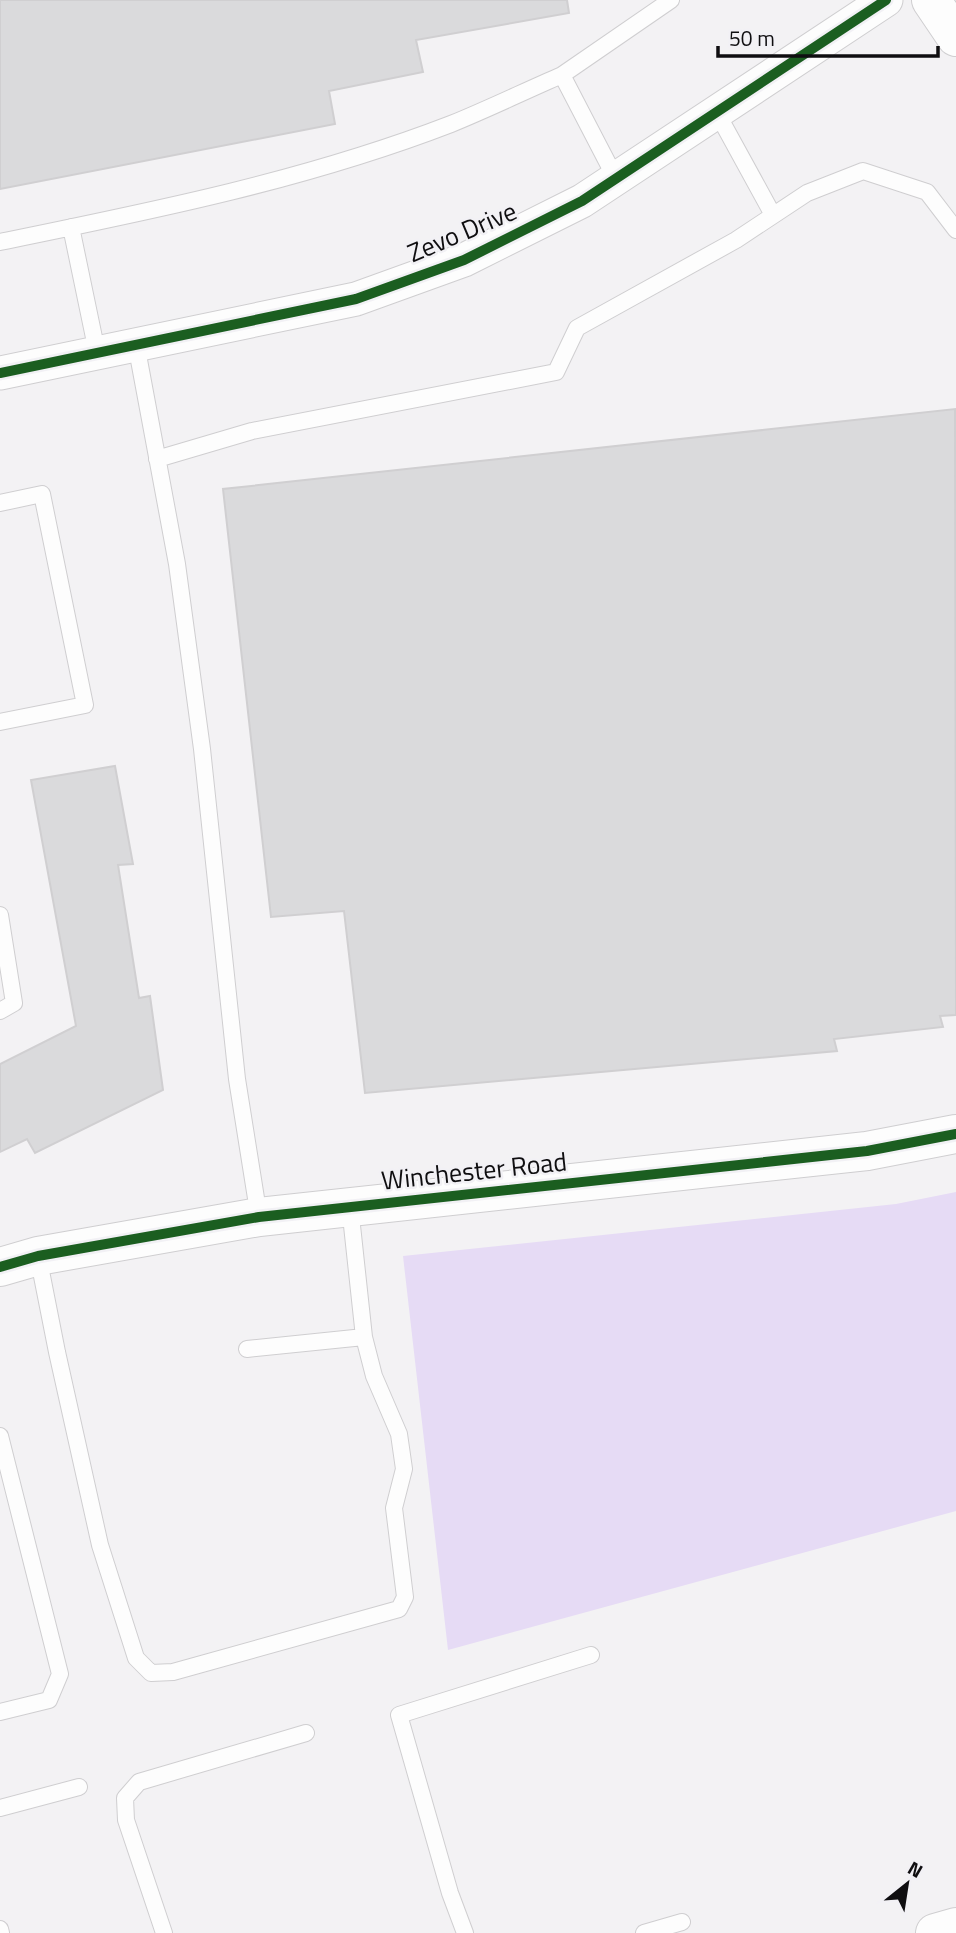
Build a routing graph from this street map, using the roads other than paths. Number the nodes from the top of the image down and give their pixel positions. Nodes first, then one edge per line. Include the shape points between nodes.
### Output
1 (671, 0) edge
2 (886, 0) edge
3 (932, 0) edge
4 (956, 37) edge
5 (562, 75) junction
6 (716, 111) junction
7 (615, 178) junction
8 (773, 215) junction
9 (71, 227) junction
10 (956, 230) edge
11 (0, 242) edge
12 (136, 344) junction
13 (97, 352) junction
14 (0, 373) edge
15 (157, 459) junction
16 (0, 502) edge
17 (0, 722) edge
18 (0, 915) edge
19 (0, 1011) edge
20 (956, 1135) edge
21 (350, 1207) junction
22 (259, 1217) junction
23 (38, 1256) junction
24 (0, 1267) edge
25 (364, 1337) junction
26 (247, 1349) dead end
27 (0, 1436) edge
28 (591, 1655) dead end
29 (0, 1712) edge
30 (306, 1733) dead end
31 (79, 1787) dead end
32 (0, 1808) edge
33 (682, 1922) dead end
34 (164, 1933) edge
35 (465, 1933) edge
36 (644, 1933) edge

1 - 5 lane
2 - 6 street, Zevo Drive
3 - 4 street
5 - 7 lane
5 - 9 lane via 451,124 361,155 184,205
6 - 7 street, Zevo Drive
6 - 8 lane
7 - 12 street, Zevo Drive via 582,201 464,260 356,299
8 - 10 lane via 807,193 863,171 927,192
8 - 15 lane via 578,328 556,372 252,431
9 - 11 lane
9 - 13 lane
12 - 13 street, Zevo Drive
12 - 15 lane
13 - 14 street, Zevo Drive
15 - 22 lane via 188,643 237,1079
16 - 17 lane via 42,494 85,705
18 - 19 lane via 14,1003
20 - 21 street, Winchester Road via 867,1151
21 - 22 street, Winchester Road
21 - 25 lane
22 - 23 street, Winchester Road
23 - 24 street, Winchester Road
23 - 25 lane via 100,1545 136,1658 151,1673 173,1672 399,1609 405,1597 394,1508 404,1468 399,1434 374,1376
25 - 26 lane
27 - 29 lane via 60,1674 49,1700
28 - 35 lane via 399,1715
30 - 34 lane via 139,1782 125,1798 126,1820
31 - 32 lane
33 - 36 lane

